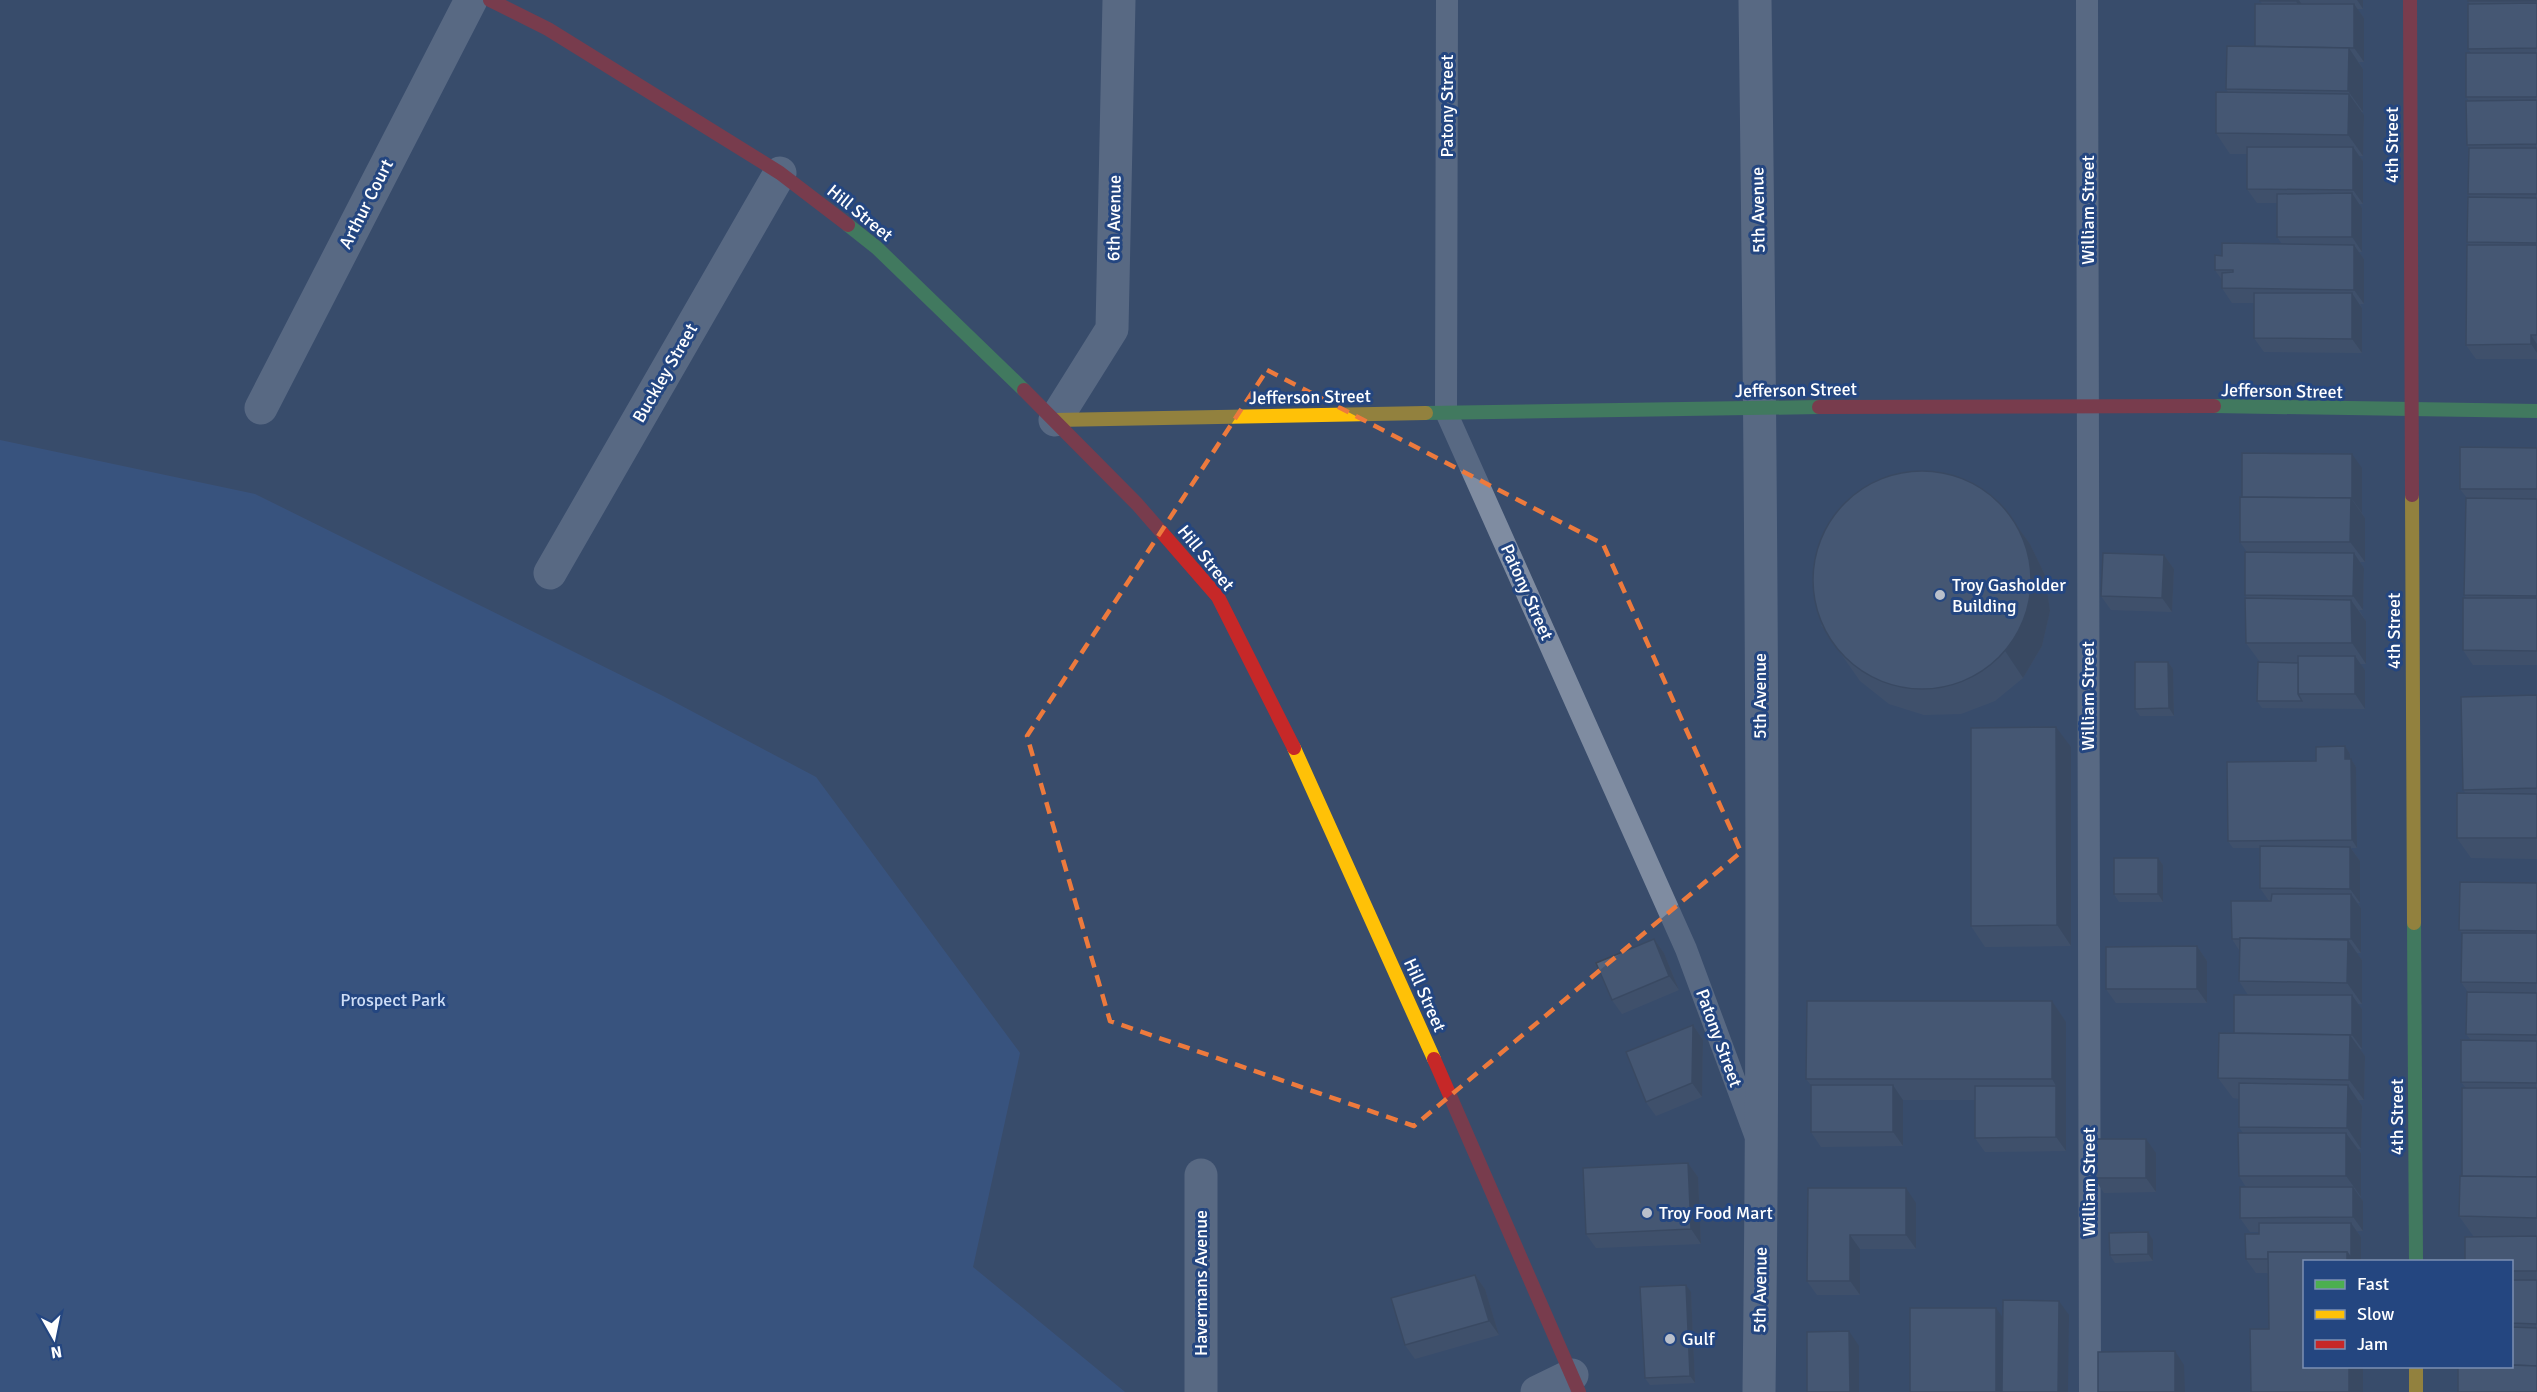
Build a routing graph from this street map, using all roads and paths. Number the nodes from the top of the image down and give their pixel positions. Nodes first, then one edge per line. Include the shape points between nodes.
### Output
1 (471, 0) edge
2 (490, 0) edge
3 (1119, 0) edge
4 (1447, 0) edge
5 (1755, 0) edge
6 (2087, 0) edge
7 (2410, 0) edge
8 (780, 173) junction
9 (2088, 405) junction
10 (261, 408) dead end
11 (1760, 409) junction
12 (2537, 411) edge
13 (1446, 412) junction
14 (2411, 412) junction
15 (1055, 420) junction
16 (550, 573) dead end
17 (1762, 1155) junction
18 (1201, 1175) dead end
19 (2416, 1260) edge
20 (2416, 1368) edge
21 (1576, 1383) edge
22 (1201, 1392) edge
23 (1537, 1392) edge
24 (1759, 1392) edge
25 (2090, 1392) edge
26 (2416, 1392) edge

1 - 10 street, Arthur Court
2 - 8 street, Hill Street via 548,29
3 - 15 street, 6th Avenue via 1112,329
4 - 13 lane, Patony Street
5 - 11 street, 5th Avenue
6 - 9 lane, William Street
7 - 14 street, 4th Street
8 - 15 street, Hill Street via 877,248
8 - 16 street, Buckley Street
9 - 11 street, Jefferson Street
9 - 14 street, Jefferson Street
9 - 25 lane, William Street
11 - 13 street, Jefferson Street
11 - 17 street, 5th Avenue
12 - 14 street, Jefferson Street
13 - 15 street, Jefferson Street
13 - 17 lane, Patony Street via 1686,949
14 - 19 street, 4th Street
15 - 21 street, Hill Street via 1137,504 1218,597 1285,729
17 - 24 street, 5th Avenue
18 - 22 street, Havermans Avenue
20 - 26 street
21 - 23 street

